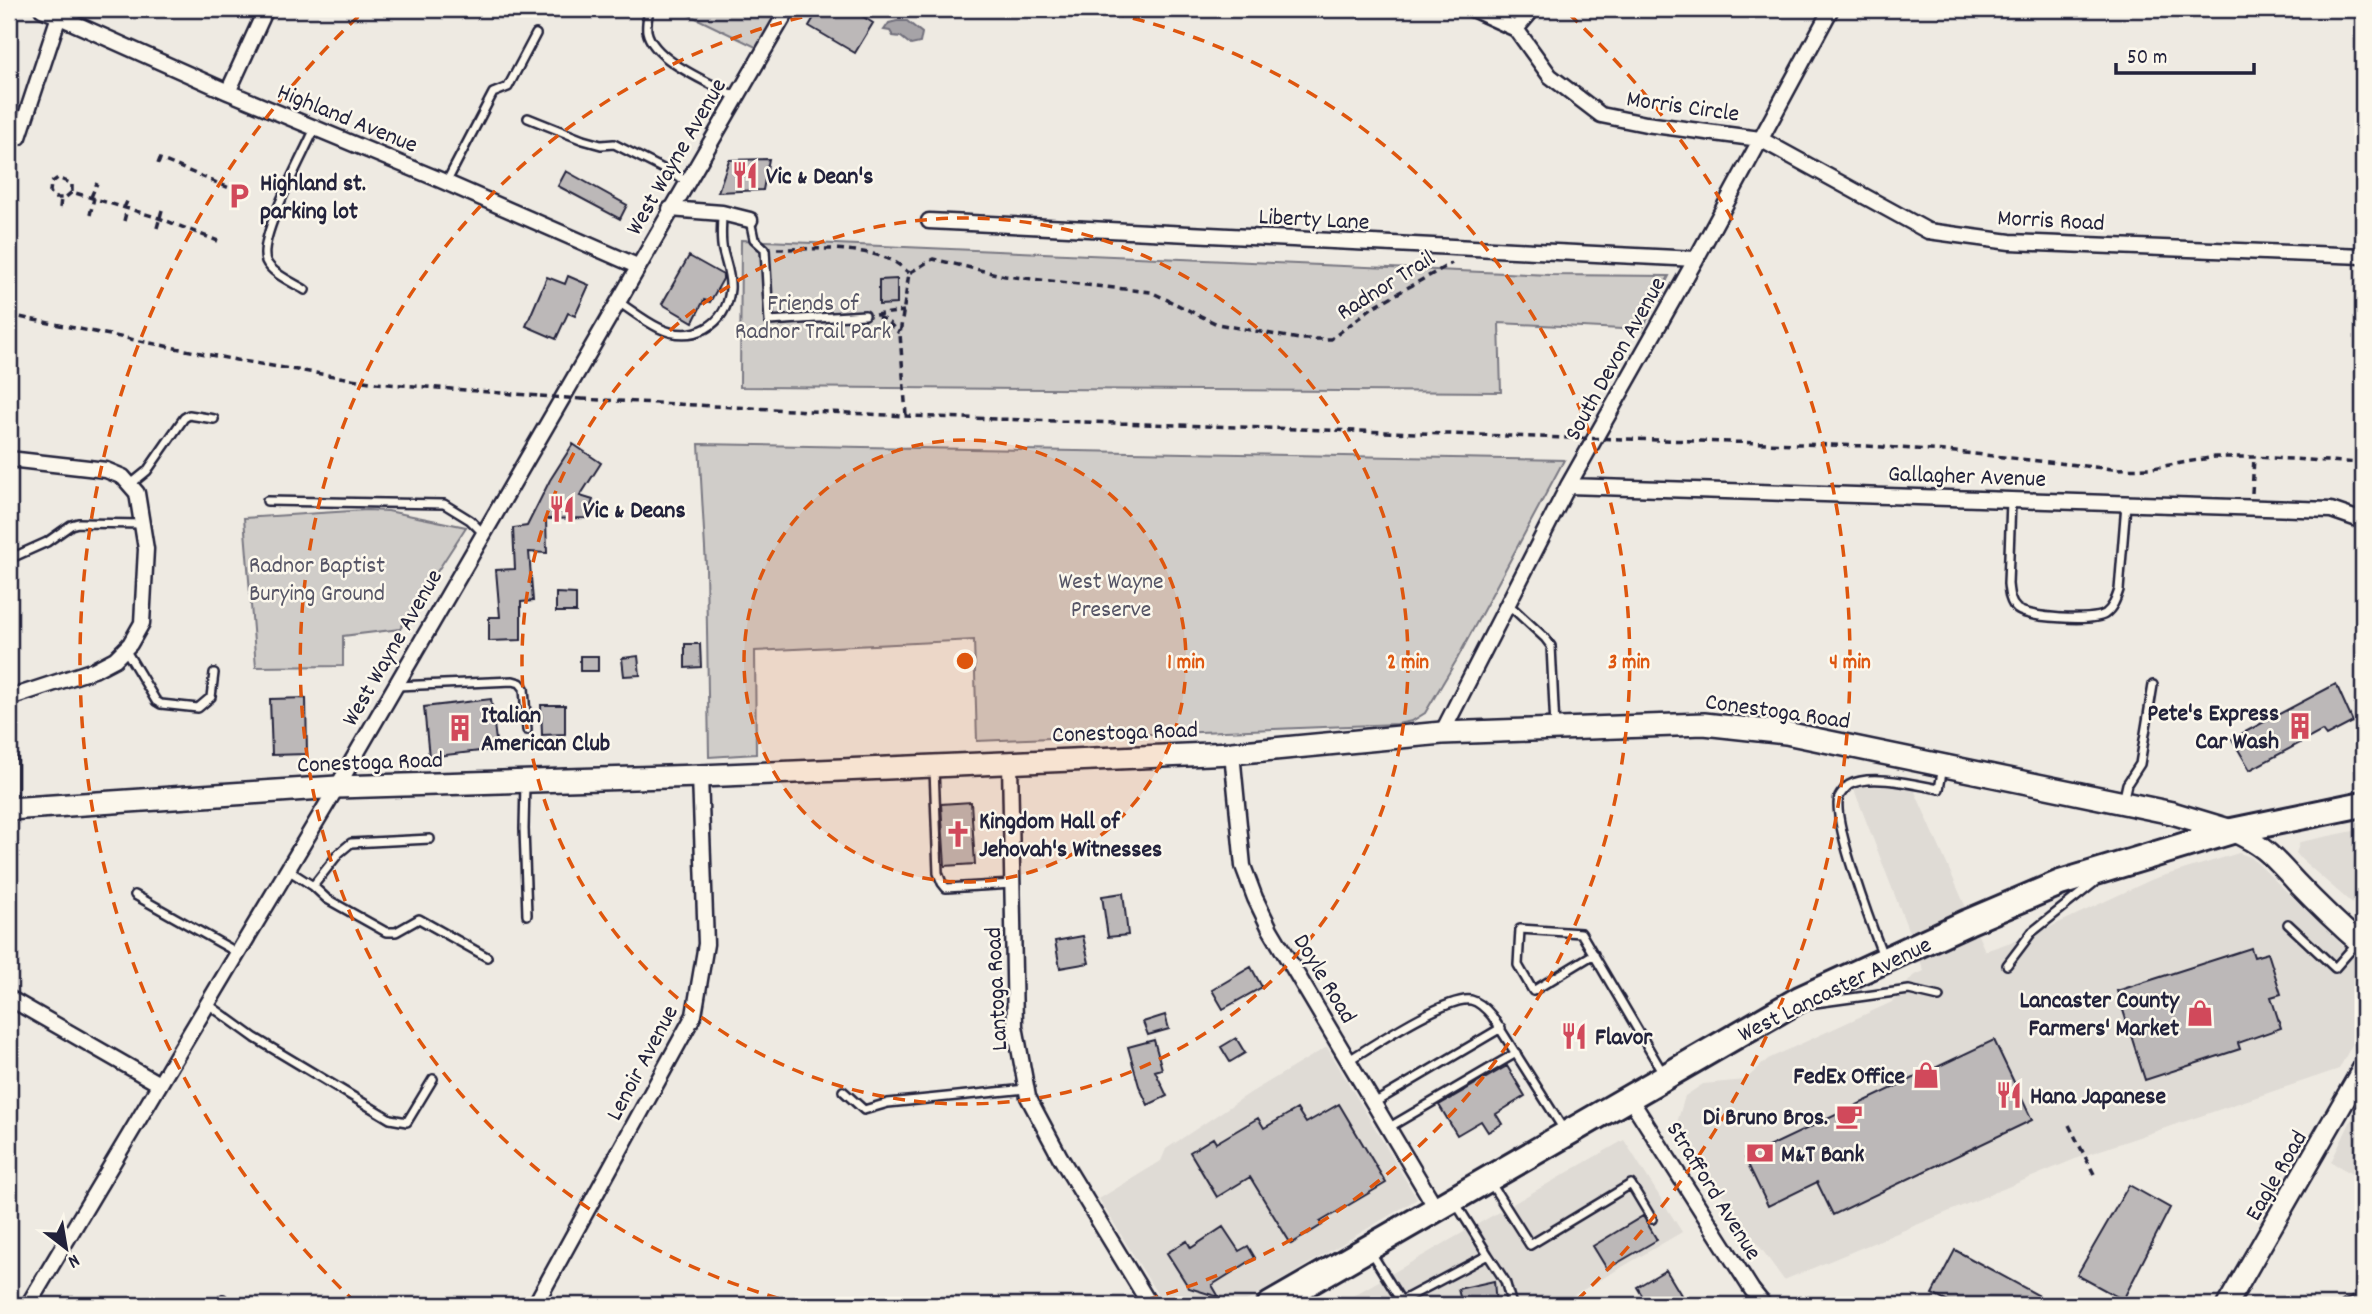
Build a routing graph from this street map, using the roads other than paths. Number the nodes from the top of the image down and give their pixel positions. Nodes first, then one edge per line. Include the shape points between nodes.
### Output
1 (42, 9) edge
2 (266, 9) edge
3 (649, 9) edge
4 (788, 9) edge
5 (1472, 9) edge
6 (1533, 9) edge
7 (1832, 9) edge
8 (60, 12) edge
9 (1516, 29) junction
10 (536, 34) dead end
11 (228, 92) junction
12 (736, 97) junction
13 (528, 118) dead end
14 (315, 128) junction
15 (19, 137) dead end
16 (1760, 139) junction
17 (687, 181) junction
18 (445, 183) junction
19 (670, 209) junction
20 (722, 213) junction
21 (750, 220) joint
22 (929, 221) dead end
23 (2363, 256) edge
24 (1696, 259) junction
25 (637, 266) junction
26 (305, 290) dead end
27 (617, 301) junction
28 (869, 315) road end
29 (214, 419) dead end
30 (9, 458) edge
31 (131, 484) junction
32 (1568, 486) junction
33 (2011, 500) junction
34 (267, 501) dead end
35 (2126, 503) junction
36 (2363, 521) edge
37 (144, 524) junction
38 (483, 533) junction
39 (9, 559) edge
40 (1508, 604) junction
41 (125, 649) junction
42 (214, 673) dead end
43 (2152, 685) dead end
44 (395, 686) junction
45 (9, 698) edge
46 (1555, 729) junction
47 (527, 730) dead end
48 (1442, 733) junction
49 (1232, 753) junction
50 (9, 758) edge
51 (1905, 758) junction
52 (1010, 762) junction
53 (934, 765) junction
54 (1943, 765) junction
55 (700, 776) junction
56 (525, 781) junction
57 (1899, 781) junction
58 (337, 787) junction
59 (2122, 802) junction
60 (2363, 804) edge
61 (9, 809) edge
62 (2232, 831) junction
63 (430, 839) dead end
64 (2113, 867) junction
65 (288, 869) junction
66 (1013, 884) junction
67 (313, 886) junction
68 (135, 895) dead end
69 (527, 915) dead end
70 (2288, 923) dead end
71 (2361, 944) edge
72 (238, 953) junction
73 (1594, 954) junction
74 (486, 957) dead end
75 (1884, 960) junction
76 (2007, 965) dead end
77 (1939, 997) dead end
78 (9, 998) edge
79 (207, 1003) junction
80 (1784, 1008) junction
81 (1500, 1028) junction
82 (1516, 1053) junction
83 (1349, 1060) junction
84 (2363, 1068) edge
85 (1665, 1077) junction
86 (433, 1079) dead end
87 (159, 1084) junction
88 (1027, 1089) junction
89 (843, 1091) dead end
90 (1629, 1097) junction
91 (1374, 1103) junction
92 (1388, 1128) junction
93 (1566, 1133) junction
94 (1488, 1178) junction
95 (1445, 1203) junction
96 (1652, 1220) dead end
97 (1368, 1248) junction
98 (1488, 1255) junction
99 (2363, 1299) edge
100 (1402, 1303) edge
101 (29, 1305) edge
102 (535, 1305) edge
103 (1150, 1305) edge
104 (1270, 1305) edge
105 (1512, 1305) edge
106 (1765, 1305) edge
107 (2227, 1305) edge
108 (2345, 1305) edge

1 - 8 street, Highland Avenue
2 - 11 street
3 - 12 lane via 647,30 655,49
4 - 12 street, West Wayne Avenue
5 - 9 street, Morris Circle
6 - 9 street
7 - 16 street, South Devon Avenue
8 - 11 street, Highland Avenue
8 - 15 street
9 - 16 street, Morris Circle via 1550,76 1601,115
10 - 18 lane via 508,86 493,93
11 - 14 street, Highland Avenue
12 - 17 street, West Wayne Avenue
13 - 17 lane via 601,145 614,144
14 - 18 street, Highland Avenue
14 - 26 lane via 264,248 271,268
16 - 23 street, Morris Road via 1928,231 2010,242
16 - 24 street, South Devon Avenue
17 - 19 street, West Wayne Avenue
18 - 25 street, Highland Avenue
19 - 20 street
19 - 25 street, West Wayne Avenue
20 - 21 street
20 - 27 lane via 721,241 730,287 716,322 696,334 667,332
21 - 28 lane via 754,239 765,249 769,321
22 - 24 street, Liberty Lane
24 - 32 street, South Devon Avenue
25 - 27 street, West Wayne Avenue
27 - 38 street, West Wayne Avenue
29 - 31 lane via 184,418 147,471
30 - 31 street via 106,470
31 - 37 street
32 - 33 street, Gallagher Avenue
32 - 40 street, South Devon Avenue
33 - 35 street, Gallagher Avenue
33 - 35 lane via 2008,584 2014,607 2024,613 2082,618 2104,614 2114,604
34 - 38 lane via 444,504
35 - 36 street, Gallagher Avenue via 2331,510
37 - 39 lane via 78,523
37 - 41 street via 142,623
38 - 44 street, West Wayne Avenue
40 - 46 lane via 1551,646
40 - 48 street, South Devon Avenue
41 - 42 lane via 162,704 198,708 211,697
41 - 45 street via 94,670
43 - 59 lane via 2140,764
44 - 47 lane via 520,683
44 - 58 street, West Wayne Avenue
46 - 48 main road, Conestoga Road
46 - 51 main road, Conestoga Road via 1704,724 1786,733
48 - 49 main road, Conestoga Road
49 - 52 main road, Conestoga Road
49 - 83 street, Doyle Road via 1243,866 1255,898
50 - 61 street
51 - 54 main road, Conestoga Road
51 - 57 lane
52 - 53 main road, Conestoga Road
52 - 66 street, Lantoga Road
53 - 55 main road, Conestoga Road
53 - 66 lane via 942,883 946,888
54 - 57 lane via 1939,789
54 - 59 main road, Conestoga Road
55 - 56 main road, Conestoga Road
55 - 102 street, Lenoir Avenue via 706,944 694,1015
56 - 58 main road, Conestoga Road
56 - 69 lane
57 - 75 lane via 1860,781 1839,796 1839,816
58 - 61 main road, Conestoga Road
58 - 65 street, West Wayne Avenue
59 - 62 main road, Conestoga Road
60 - 62 highway, West Lancaster Avenue
62 - 64 highway, West Lancaster Avenue
62 - 71 street via 2276,858
63 - 67 lane via 351,843
64 - 75 highway, West Lancaster Avenue via 2060,883
64 - 76 lane via 2032,932
65 - 67 lane
65 - 72 street, West Wayne Avenue
66 - 88 street, Lantoga Road via 1015,1026
67 - 74 lane via 327,899 386,932 396,932 419,919
68 - 72 lane
70 - 71 lane via 2335,968
72 - 79 street, West Wayne Avenue
73 - 73 lane via 1581,933 1520,929 1518,965 1533,990
73 - 85 lane
75 - 80 highway, West Lancaster Avenue
77 - 80 lane via 1909,990
78 - 87 street
79 - 86 lane via 255,1038 390,1119 407,1122
79 - 87 street, West Wayne Avenue
80 - 85 highway, West Lancaster Avenue
81 - 82 lane
81 - 83 lane via 1483,1006 1463,1000
81 - 91 lane
82 - 92 lane
82 - 93 lane
83 - 91 street, Doyle Road
84 - 107 street, Eagle Road
85 - 90 highway, West Lancaster Avenue
87 - 101 street, West Wayne Avenue
88 - 89 lane via 888,1103 864,1110
88 - 103 street, Lantoga Road via 1060,1157
90 - 93 highway, West Lancaster Avenue
90 - 106 street, Strafford Avenue
91 - 92 street, Doyle Road
92 - 95 street, Doyle Road
93 - 94 highway, West Lancaster Avenue
94 - 95 highway, West Lancaster Avenue
94 - 96 lane via 1530,1245 1631,1184
95 - 97 highway, West Lancaster Avenue
95 - 98 lane
97 - 100 lane
97 - 104 highway, West Lancaster Avenue
98 - 100 lane
98 - 105 lane via 1505,1281
99 - 108 lane

